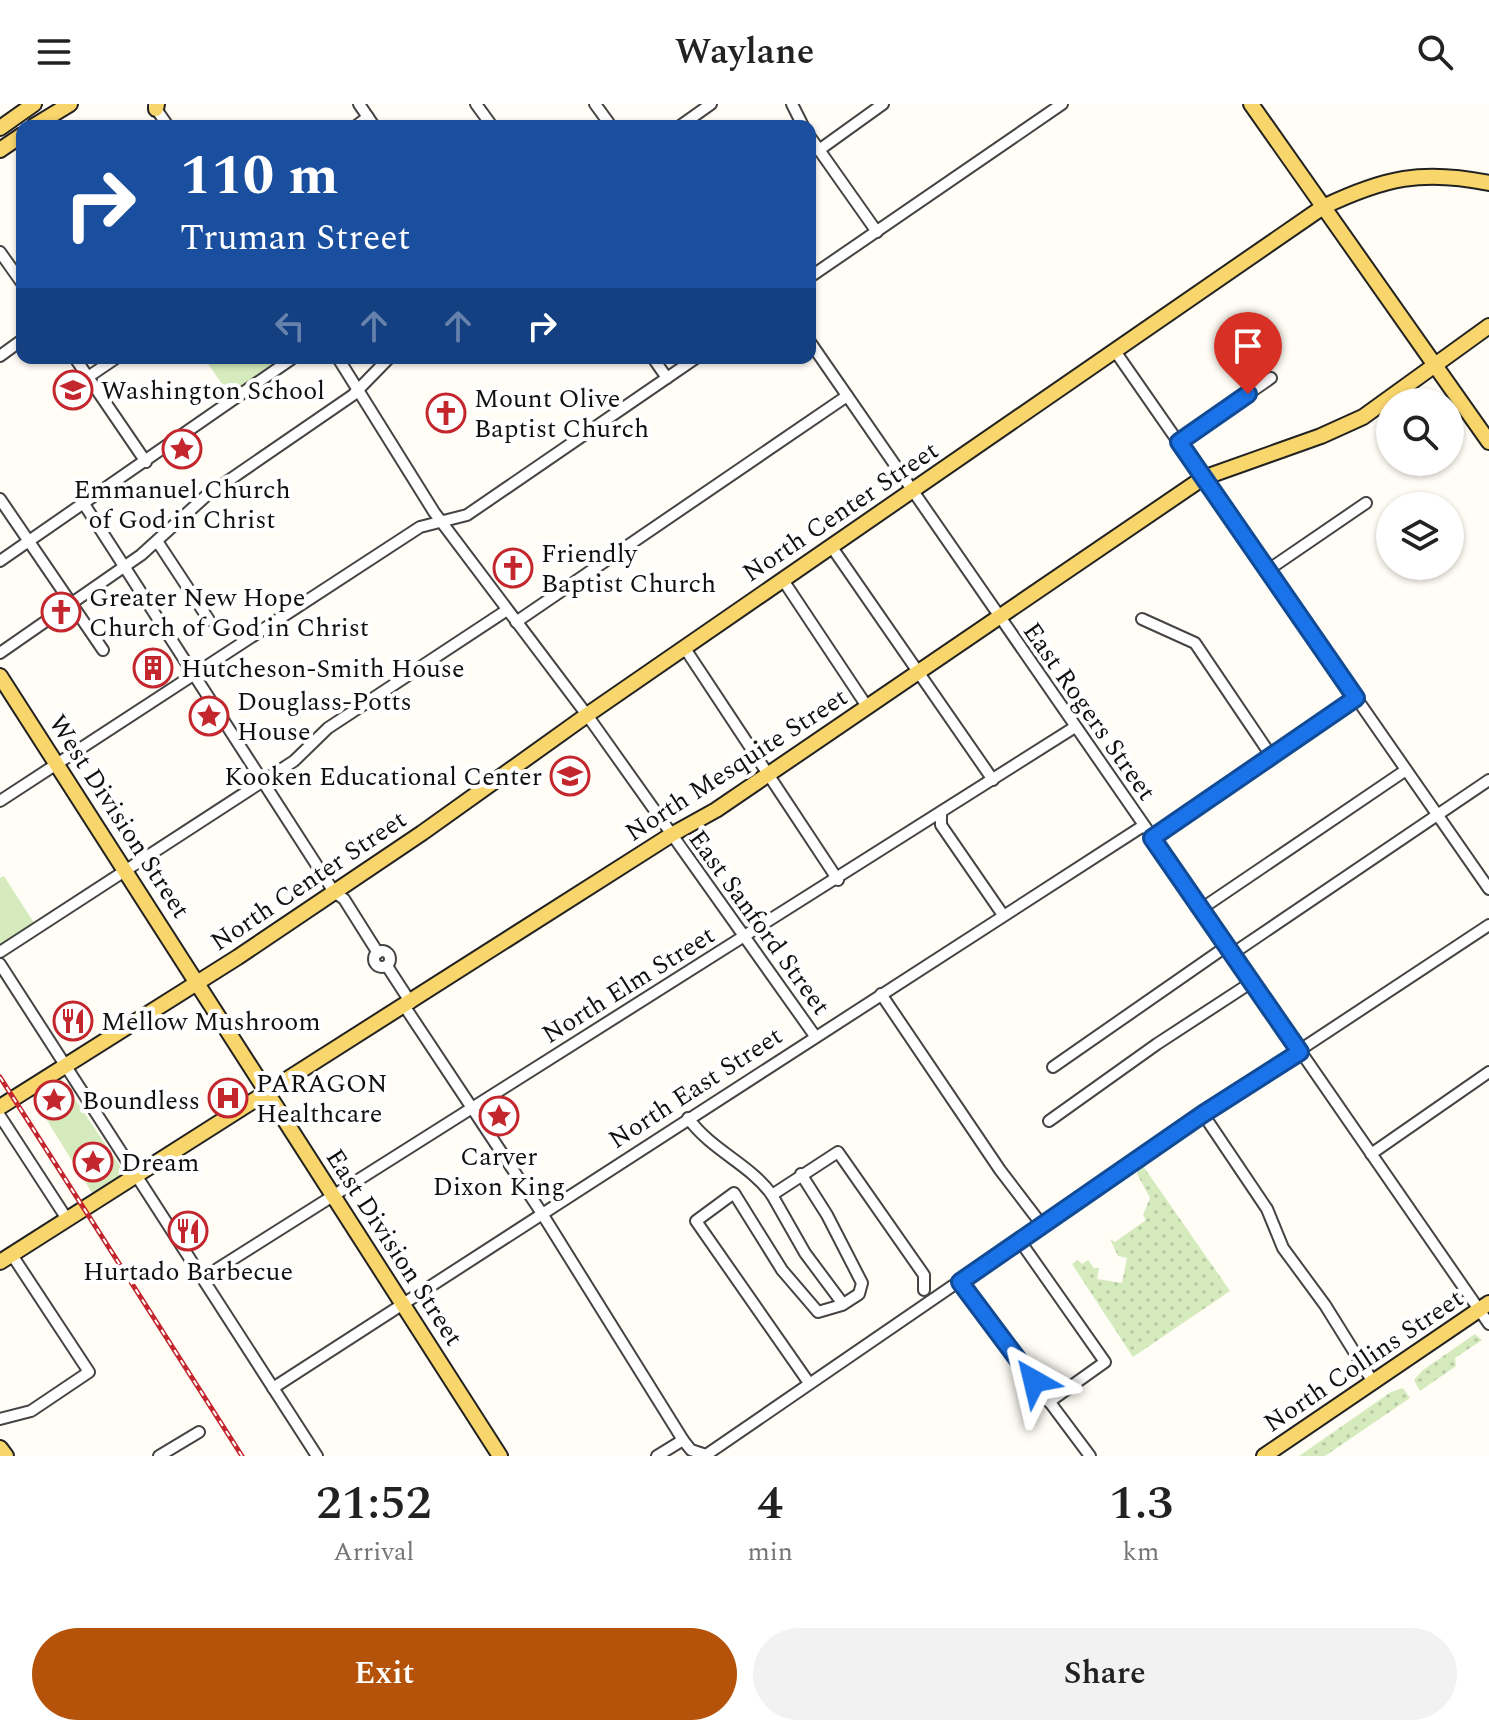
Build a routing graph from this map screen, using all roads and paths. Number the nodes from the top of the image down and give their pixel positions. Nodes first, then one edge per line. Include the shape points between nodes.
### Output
1 (34, 104) edge
2 (70, 104) edge
3 (710, 104) edge
4 (883, 104) edge
5 (1251, 104) edge
6 (1058, 105) edge
7 (44, 120) edge
8 (688, 120) edge
9 (0, 128) edge
10 (816, 146) edge
11 (819, 150) junction
12 (1489, 183) edge
13 (1323, 207) junction
14 (877, 232) junction
15 (0, 252) edge
16 (816, 273) edge
17 (16, 275) edge
18 (1489, 326) edge
19 (816, 351) edge
20 (1115, 351) junction
21 (79, 364) edge
22 (107, 364) edge
23 (285, 364) edge
24 (342, 364) edge
25 (383, 364) edge
26 (657, 364) edge
27 (687, 364) edge
28 (1435, 365) junction
29 (88, 377) junction
30 (667, 378) junction
31 (1271, 378) dead end
32 (360, 389) junction
33 (847, 396) junction
34 (1179, 442) junction
35 (1489, 442) edge
36 (146, 462) junction
37 (1203, 478) junction
38 (911, 491) junction
39 (0, 499) edge
40 (1366, 503) dead end
41 (84, 504) junction
42 (442, 521) junction
43 (30, 541) junction
44 (157, 541) junction
45 (831, 546) junction
46 (0, 561) edge
47 (125, 566) junction
48 (1268, 570) junction
49 (783, 580) junction
50 (73, 602) junction
51 (507, 610) junction
52 (998, 616) junction
53 (1142, 619) dead end
54 (209, 620) dead end
55 (516, 622) junction
56 (684, 647) junction
57 (103, 650) dead end
58 (0, 653) edge
59 (918, 672) junction
60 (193, 675) junction
61 (0, 676) edge
62 (1356, 698) junction
63 (868, 708) junction
64 (587, 715) junction
65 (1075, 727) junction
66 (1272, 757) junction
67 (59, 764) junction
68 (1406, 770) junction
69 (769, 774) junction
70 (993, 780) junction
71 (1489, 780) edge
72 (261, 782) junction
73 (0, 801) edge
74 (941, 812) junction
75 (1438, 815) junction
76 (1143, 826) junction
77 (671, 835) junction
78 (1152, 838) junction
79 (127, 870) junction
80 (838, 880) junction
81 (1489, 889) edge
82 (334, 892) junction
83 (1201, 909) junction
84 (1003, 915) junction
85 (1489, 925) edge
86 (744, 939) junction
87 (1229, 950) junction
88 (0, 952) edge
89 (0, 964) edge
90 (199, 982) junction
91 (1252, 982) junction
92 (881, 994) junction
93 (408, 1005) junction
94 (815, 1036) junction
95 (1300, 1052) junction
96 (65, 1066) junction
97 (1053, 1067) dead end
98 (1489, 1072) edge
99 (269, 1094) junction
100 (0, 1107) edge
101 (471, 1111) junction
102 (1203, 1114) junction
103 (0, 1116) edge
104 (688, 1118) junction
105 (1049, 1121) dead end
106 (1371, 1154) junction
107 (136, 1174) junction
108 (801, 1174) junction
109 (772, 1195) junction
110 (335, 1197) junction
111 (541, 1212) junction
112 (67, 1219) junction
113 (1042, 1225) junction
114 (1020, 1241) junction
115 (6, 1258) edge
116 (203, 1278) junction
117 (960, 1282) junction
118 (924, 1290) dead end
119 (843, 1304) junction
120 (404, 1305) junction
121 (1484, 1307) edge
122 (1489, 1324) edge
123 (1373, 1382) junction
124 (809, 1383) junction
125 (273, 1388) junction
126 (1049, 1402) junction
127 (0, 1419) edge
128 (199, 1432) dead end
129 (683, 1440) junction
130 (0, 1448) edge
131 (699, 1455) edge
132 (6, 1456) edge
133 (159, 1456) edge
134 (317, 1456) edge
135 (500, 1456) edge
136 (657, 1456) edge
137 (1090, 1456) edge
138 (1264, 1456) edge

1 - 9 main road
2 - 7 main road
3 - 8 street
4 - 11 street
5 - 13 main road
6 - 14 street
10 - 11 street
11 - 14 street
12 - 13 main road, North Center Street via 1427,174 1394,179
13 - 20 main road, North Center Street
13 - 28 main road
14 - 16 street
15 - 17 street
18 - 28 main road, North Mesquite Street
19 - 33 street, East Rogers Street
20 - 34 street
20 - 38 main road, North Center Street
21 - 29 street
22 - 29 street
23 - 36 street
24 - 32 street, East Sanford Street
25 - 32 street
26 - 30 street
27 - 30 street
28 - 35 main road
28 - 37 main road, North Mesquite Street via 1343,427
29 - 36 street
30 - 42 street via 467,515
31 - 34 street
32 - 42 street, East Sanford Street
32 - 44 street via 206,496
33 - 38 street, East Rogers Street
33 - 55 street
34 - 37 street
36 - 41 street
37 - 48 street
37 - 52 main road, North Mesquite Street
38 - 45 main road, North Center Street
38 - 52 street, East Rogers Street
39 - 43 street
40 - 48 street
41 - 43 street
41 - 47 street
42 - 51 street, East Sanford Street
42 - 60 street via 420,527
43 - 46 street
43 - 50 street
44 - 47 street
44 - 54 street
45 - 49 main road, North Center Street
45 - 59 street
47 - 50 street
47 - 60 street
48 - 62 street
49 - 56 main road, North Center Street
49 - 63 street
50 - 57 street
50 - 58 street
51 - 55 street, East Sanford Street
51 - 72 street via 328,728 294,761
52 - 59 main road, North Mesquite Street
52 - 65 street, East Rogers Street
53 - 66 street via 1195,643
55 - 64 street, East Sanford Street
56 - 64 main road, North Center Street
56 - 69 street
59 - 63 main road, North Mesquite Street
59 - 70 street
60 - 67 street
60 - 72 street
61 - 67 main road, West Division Street
62 - 66 street
62 - 68 street
63 - 69 main road, North Mesquite Street
64 - 77 street, East Sanford Street
64 - 82 main road, North Center Street
65 - 70 street, North Elm Street
65 - 76 street, East Rogers Street
66 - 78 street
67 - 73 street
67 - 79 main road, West Division Street
68 - 75 street
68 - 83 street
69 - 77 main road, North Mesquite Street
69 - 80 street
70 - 74 street, North Elm Street
71 - 75 street
72 - 79 street
72 - 82 street
74 - 80 street, North Elm Street
74 - 84 street via 941,825
75 - 81 street
75 - 87 street
76 - 78 street, East Rogers Street
76 - 84 street, North East Street
77 - 86 street, East Sanford Street
77 - 93 main road, North Mesquite Street
78 - 83 street, East Rogers Street
79 - 88 street
79 - 90 main road, West Division Street
80 - 86 street, North Elm Street
82 - 90 main road, North Center Street
82 - 93 street via 344,899 378,953 388,954 387,966
83 - 87 street, East Rogers Street
84 - 92 street, North East Street
85 - 95 street
86 - 94 street, East Sanford Street
86 - 101 street, North Elm Street
87 - 91 street, East Rogers Street
87 - 97 street
89 - 96 street
90 - 96 main road, North Center Street
90 - 99 main road, East Division Street
91 - 95 street, East Rogers Street
91 - 105 street
92 - 94 street, North East Street
92 - 113 street
93 - 99 main road, North Mesquite Street
93 - 101 street
94 - 104 street, North East Street
95 - 102 street
95 - 106 street, East Rogers Street
96 - 100 main road, North Center Street
96 - 107 street
98 - 106 street
99 - 107 main road, North Mesquite Street
99 - 110 main road, East Division Street
101 - 110 street, North Elm Street
101 - 111 street
102 - 113 street
102 - 123 street via 1267,1209 1283,1248
103 - 112 street
104 - 109 street
104 - 111 street, North East Street
106 - 121 street, East Rogers Street
107 - 112 main road, North Mesquite Street
107 - 116 street
108 - 109 street
108 - 118 street via 838,1152 924,1275
108 - 119 street via 862,1283 859,1294
109 - 119 street via 805,1253
110 - 116 street, North Elm Street
110 - 120 main road, East Division Street
111 - 120 street, North East Street
111 - 129 street
112 - 115 main road, North Mesquite Street
113 - 114 street
114 - 117 street
114 - 126 street via 1105,1362
115 - 127 street via 89,1372 31,1411
116 - 125 street
117 - 124 street
117 - 126 street
119 - 124 street via 818,1312 782,1270 734,1193 696,1221
120 - 125 street, North East Street
120 - 135 main road, East Division Street
121 - 122 street, East Rogers Street
121 - 123 main road, North Collins Street
123 - 138 main road, North Collins Street
124 - 131 street via 713,1452
125 - 134 street
126 - 137 street
128 - 133 street
129 - 131 street
129 - 136 street
130 - 132 main road

